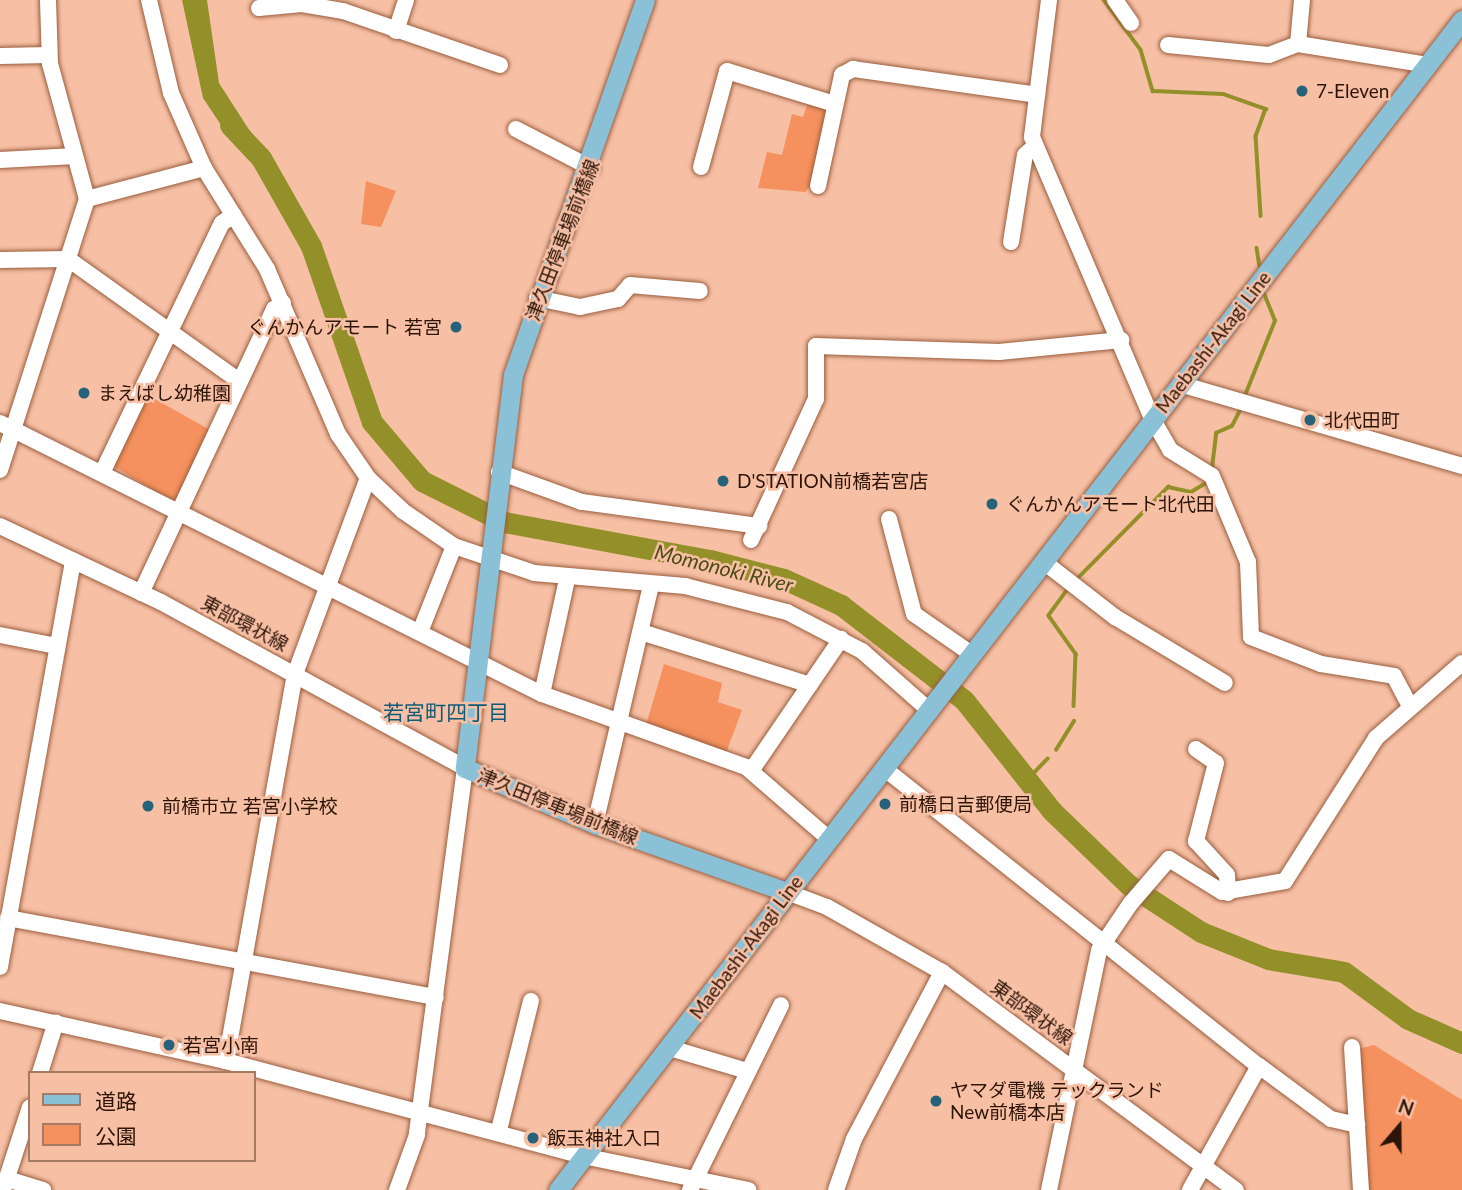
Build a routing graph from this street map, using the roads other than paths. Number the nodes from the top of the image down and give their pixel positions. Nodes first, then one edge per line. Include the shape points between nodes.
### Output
1 (48, 0) edge
2 (149, 0) edge
3 (406, 0) edge
4 (645, 0) edge
5 (1049, 0) edge
6 (1115, 0) edge
7 (1302, 0) edge
8 (259, 8) dead end
9 (1462, 20) edge
10 (1131, 23) dead end
11 (396, 31) junction
12 (1168, 45) dead end
13 (1303, 45) junction
14 (48, 55) junction
15 (0, 56) edge
16 (500, 65) dead end
17 (1427, 65) junction
18 (1037, 95) junction
19 (835, 104) junction
20 (516, 129) dead end
21 (1035, 146) junction
22 (75, 156) junction
23 (0, 160) edge
24 (701, 167) dead end
25 (204, 168) junction
26 (591, 168) junction
27 (818, 186) dead end
28 (87, 199) junction
29 (234, 215) junction
30 (1011, 242) dead end
31 (68, 259) junction
32 (0, 260) edge
33 (700, 291) dead end
34 (537, 298) junction
35 (283, 303) junction
36 (169, 332) junction
37 (1121, 340) junction
38 (239, 381) junction
39 (1180, 384) junction
40 (1153, 420) junction
41 (7, 427) edge
42 (1462, 466) edge
43 (0, 470) edge
44 (102, 473) junction
45 (368, 478) junction
46 (499, 478) junction
47 (180, 514) junction
48 (889, 519) dead end
49 (0, 526) edge
50 (454, 546) junction
51 (490, 550) junction
52 (73, 560) junction
53 (1044, 562) junction
54 (567, 579) junction
55 (326, 584) junction
56 (651, 585) junction
57 (141, 593) junction
58 (420, 632) junction
59 (641, 632) junction
60 (0, 635) edge
61 (841, 639) junction
62 (56, 646) junction
63 (477, 660) junction
64 (969, 660) junction
65 (1462, 663) edge
66 (295, 674) junction
67 (1225, 683) dead end
68 (810, 685) junction
69 (542, 694) junction
70 (1410, 706) junction
71 (932, 707) junction
72 (620, 723) junction
73 (1196, 749) dead end
74 (465, 768) junction
75 (885, 769) junction
76 (751, 771) junction
77 (594, 824) junction
78 (829, 839) junction
79 (787, 892) junction
80 (1228, 893) junction
81 (8, 918) junction
82 (1102, 941) junction
83 (244, 961) junction
84 (0, 967) edge
85 (942, 972) junction
86 (436, 997) junction
87 (531, 1001) dead end
88 (781, 1005) dead end
89 (0, 1012) edge
90 (56, 1022) junction
91 (1352, 1047) dead end
92 (670, 1048) junction
93 (226, 1060) junction
94 (1259, 1066) junction
95 (1074, 1070) junction
96 (41, 1071) edge
97 (747, 1071) junction
98 (421, 1111) junction
99 (28, 1114) edge
100 (1357, 1125) junction
101 (499, 1130) junction
102 (583, 1156) junction
103 (1206, 1167) junction
104 (5, 1184) edge
105 (693, 1184) edge
106 (43, 1190) edge
107 (397, 1190) edge
108 (558, 1190) edge
109 (749, 1190) edge
110 (836, 1190) edge
111 (1049, 1190) edge
112 (1190, 1190) edge
113 (1236, 1190) edge
114 (1361, 1190) edge

1 - 14 street
2 - 25 street via 171,93
3 - 11 street
4 - 26 main road, 津久田停車場前橋線
5 - 18 street via 1044,80
6 - 10 street
7 - 13 street
8 - 11 street via 307,4
9 - 17 main road, Maebashi-Akagi Line
11 - 16 street
12 - 13 street via 1269,55
13 - 17 street
14 - 15 street
14 - 22 street
17 - 39 main road, Maebashi-Akagi Line
18 - 19 street via 853,69 842,75
18 - 21 street
19 - 24 street via 727,71
19 - 27 street
20 - 26 street
21 - 30 street via 1025,155
21 - 37 street
22 - 23 street
22 - 28 street
25 - 28 street
25 - 29 street
26 - 34 main road, 津久田停車場前橋線
28 - 31 street
29 - 35 street
29 - 36 street via 222,223
31 - 32 street
31 - 36 street
31 - 41 street
33 - 34 street via 630,285 618,299 580,307
34 - 46 main road, 津久田停車場前橋線 via 513,375
35 - 38 street via 274,309
35 - 45 street via 338,434
36 - 38 street
36 - 44 street
37 - 40 street
37 - 46 street via 999,352 816,346 816,399 755,533 582,502
38 - 47 street
39 - 40 main road, Maebashi-Akagi Line
39 - 42 street
40 - 53 main road, Maebashi-Akagi Line
40 - 70 street via 1170,450 1212,476 1248,562 1251,637 1321,664 1394,676
41 - 43 street
41 - 44 street
44 - 47 street
45 - 50 street
45 - 55 street
46 - 51 main road, 津久田停車場前橋線
47 - 55 street
47 - 57 street
48 - 64 street via 914,614
49 - 52 street, 東部環状線
50 - 51 street
50 - 58 street
51 - 54 street
51 - 63 main road, 津久田停車場前橋線
52 - 57 street, 東部環状線
52 - 62 street
53 - 64 main road, Maebashi-Akagi Line
53 - 67 street via 1115,617
54 - 56 street
54 - 69 street
55 - 58 street
55 - 66 street
56 - 59 street
56 - 61 street via 756,600
57 - 66 street, 東部環状線
58 - 63 street
59 - 68 street
59 - 72 street
60 - 62 street
61 - 68 street
61 - 71 street
62 - 81 street
63 - 69 street
63 - 74 main road, 津久田停車場前橋線
64 - 71 main road, Maebashi-Akagi Line
65 - 70 street
66 - 74 street, 東部環状線
66 - 83 street
68 - 76 street
69 - 72 street
70 - 80 street via 1376,738 1289,878
71 - 75 main road, Maebashi-Akagi Line
72 - 76 street
72 - 77 street
73 - 80 street via 1216,763 1196,841 1227,876
74 - 77 main road, 津久田停車場前橋線
74 - 86 street
75 - 78 main road, Maebashi-Akagi Line
75 - 82 street
76 - 78 street
77 - 79 main road, 津久田停車場前橋線
78 - 79 main road, Maebashi-Akagi Line
79 - 85 street, 東部環状線 via 827,907
79 - 92 main road, Maebashi-Akagi Line
80 - 82 street via 1200,883 1169,859
81 - 83 street
81 - 84 street
82 - 94 street
82 - 95 street
83 - 86 street
83 - 93 street
85 - 95 street, 東部環状線
85 - 110 street via 854,1139
86 - 98 street
87 - 101 street
88 - 97 street
89 - 90 street
90 - 93 street
90 - 96 street
91 - 100 street
92 - 97 street
92 - 102 main road, Maebashi-Akagi Line
93 - 98 street
94 - 100 street via 1331,1119
94 - 103 street
95 - 103 street, 東部環状線
95 - 111 street
97 - 105 street
98 - 101 street
98 - 107 street via 413,1156
99 - 104 street
100 - 114 street
101 - 102 street
102 - 105 street
102 - 108 main road, Maebashi-Akagi Line
103 - 112 street
103 - 113 street, 東部環状線
104 - 106 street
105 - 109 street

